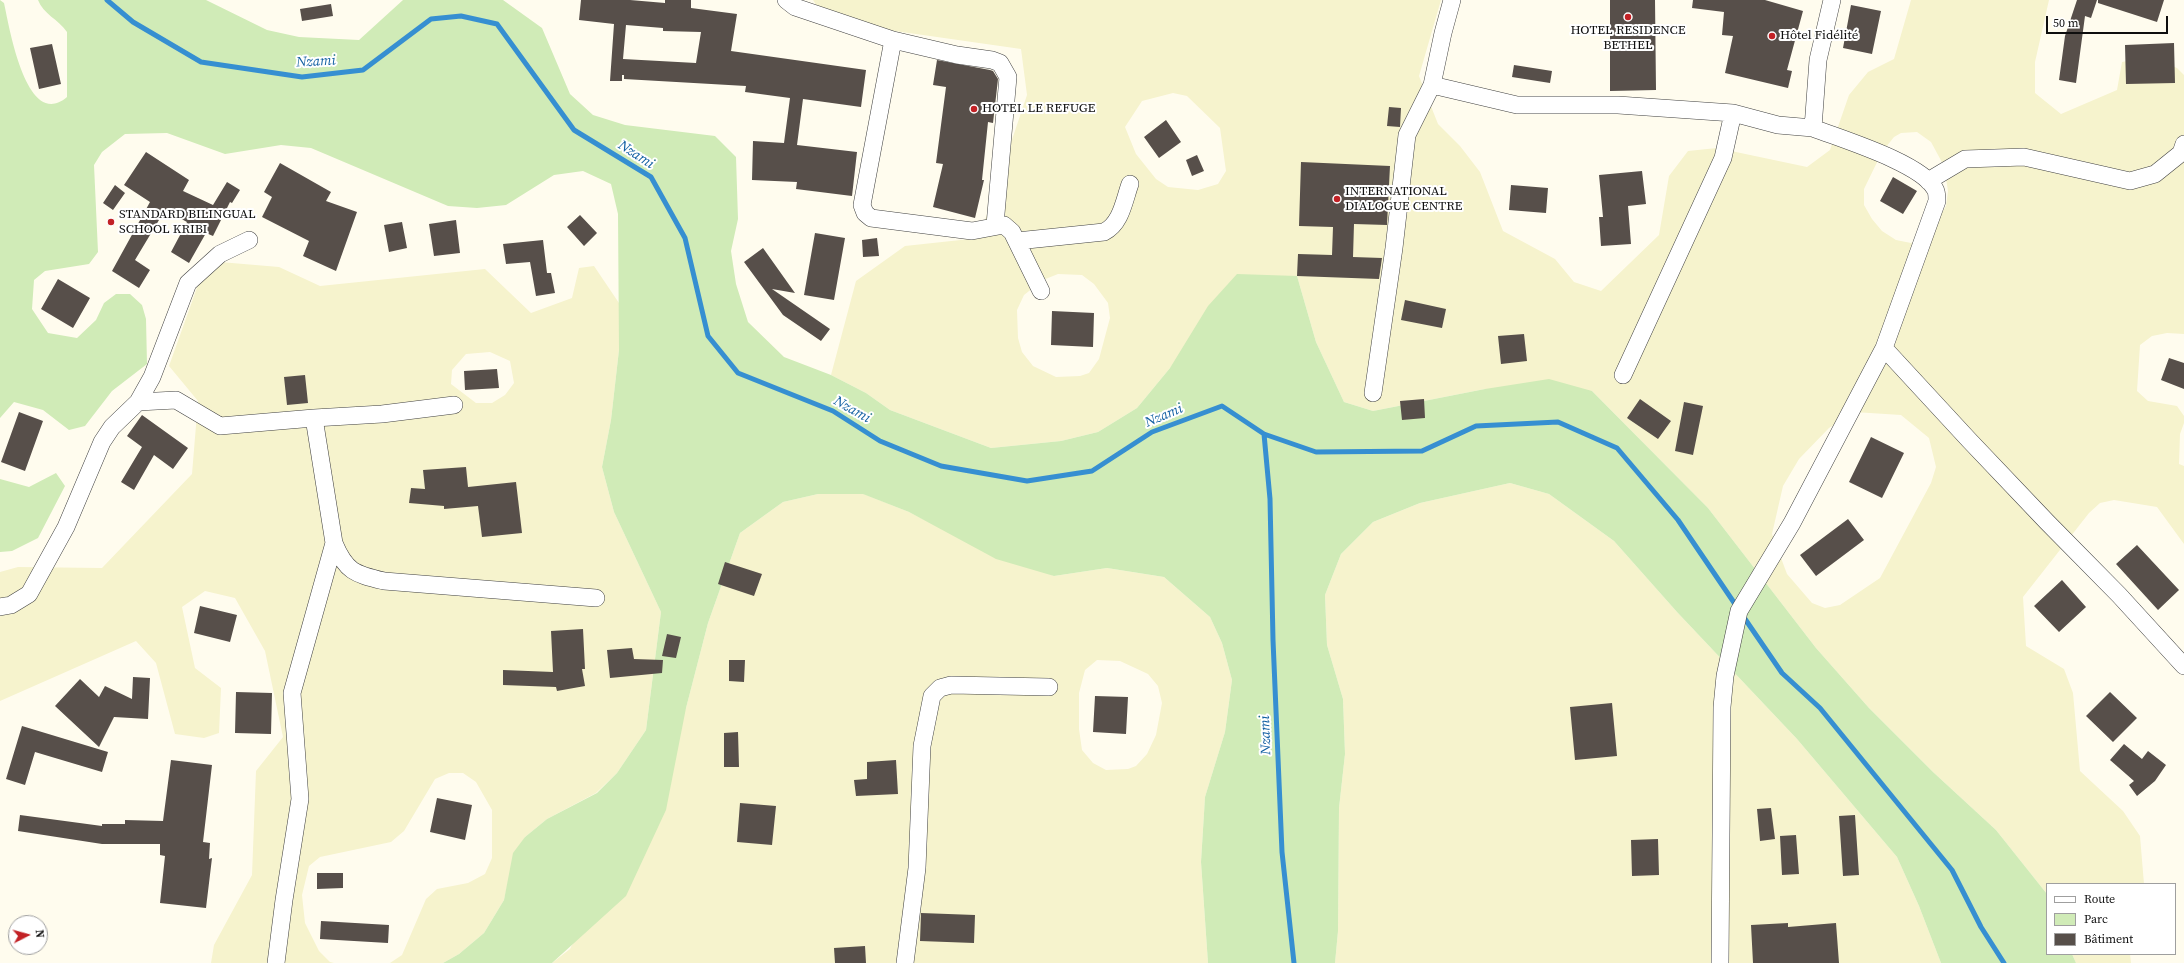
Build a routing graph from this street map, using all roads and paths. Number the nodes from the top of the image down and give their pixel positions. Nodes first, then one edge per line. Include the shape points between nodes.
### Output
1 (786, 0) edge
2 (1452, 0) edge
3 (1832, 0) edge
4 (893, 40) junction
5 (1432, 85) junction
6 (1733, 113) junction
7 (1813, 128) junction
8 (2183, 150) edge
9 (1928, 181) junction
10 (1130, 184) dead end
11 (995, 225) junction
12 (249, 240) dead end
13 (1017, 241) junction
14 (1040, 291) dead end
15 (1884, 348) junction
16 (1623, 375) dead end
17 (1373, 392) dead end
18 (138, 402) junction
19 (454, 405) dead end
20 (314, 418) junction
21 (334, 543) junction
22 (596, 598) dead end
23 (0, 607) edge
24 (2184, 666) edge
25 (1049, 687) dead end
26 (276, 963) edge
27 (905, 963) edge
28 (1720, 963) edge

1 - 4 street via 795,7
2 - 5 street
3 - 7 street via 1818,60
4 - 11 street via 957,55 992,60 1005,68 1008,76
4 - 11 street via 862,205 865,213 871,218 972,231
5 - 6 street via 1517,105 1618,104
5 - 17 street via 1407,135
6 - 7 street via 1778,125
6 - 16 street via 1723,158
7 - 9 street via 1893,158
8 - 9 street via 2154,174 2130,181 2024,156 1965,159
9 - 15 street via 1935,190 1937,201
10 - 13 street via 1117,222 1112,229
11 - 13 street via 1009,227
12 - 18 street via 220,254 188,283 152,377
13 - 14 street
15 - 24 street
15 - 28 street via 1792,523 1739,611 1725,676 1722,707
18 - 20 street via 176,400 220,426
18 - 23 street via 112,427 102,442 66,527 29,594 11,605
19 - 20 street via 382,414
20 - 21 street
21 - 22 street via 340,558 349,569 366,577
21 - 26 street via 292,693 300,799
25 - 27 street via 951,685 940,688 932,696 922,746 917,868

